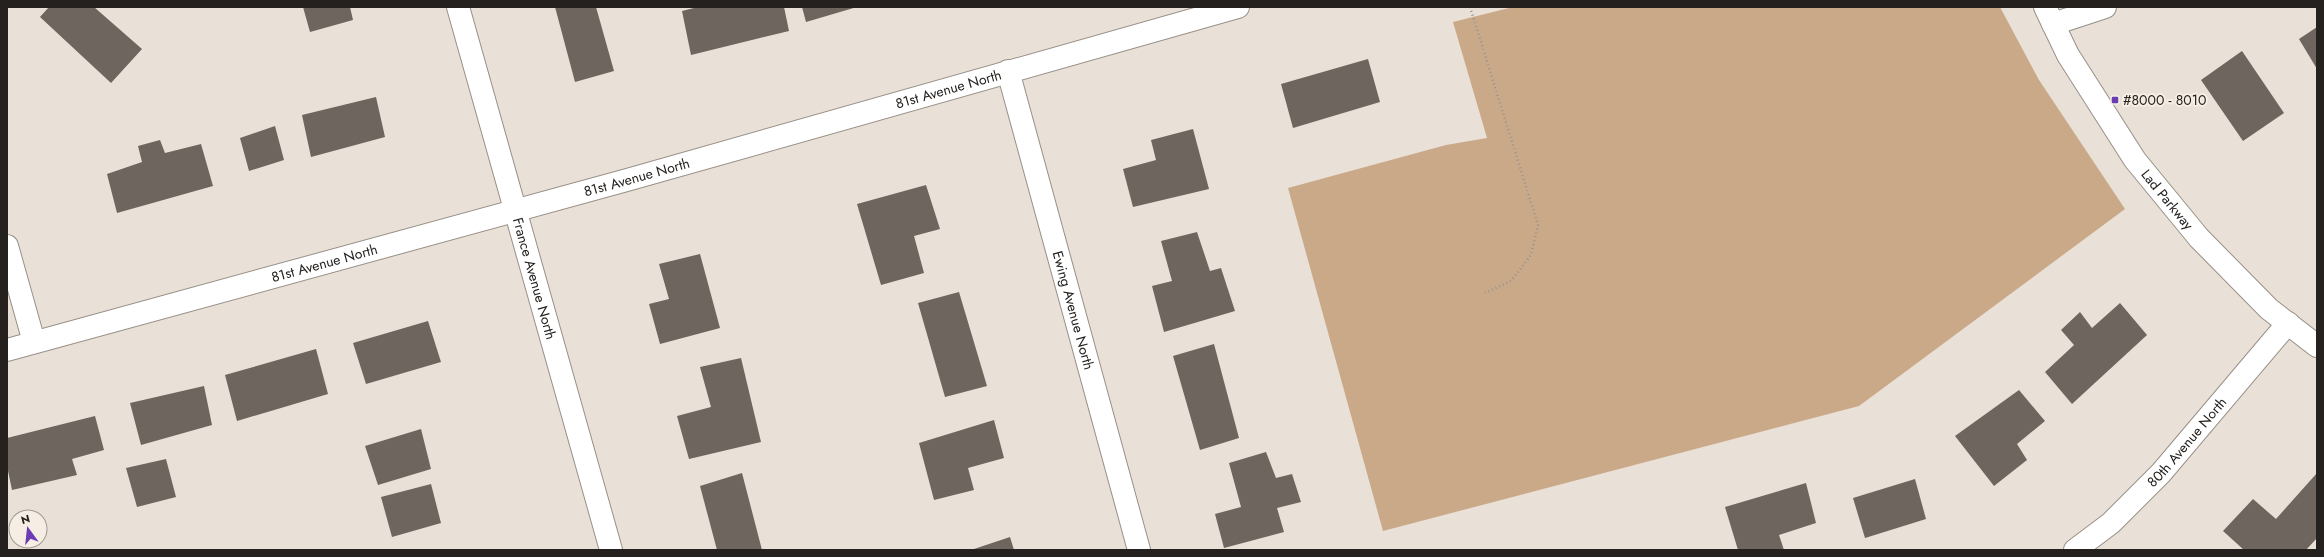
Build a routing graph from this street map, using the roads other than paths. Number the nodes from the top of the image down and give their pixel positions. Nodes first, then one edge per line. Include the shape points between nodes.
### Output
1 (458, 7) edge
2 (1238, 7) edge
3 (2104, 7) edge
4 (2049, 16) edge
5 (1008, 71) junction
6 (514, 210) junction
7 (7, 246) edge
8 (2288, 323) junction
9 (34, 342) junction
10 (2317, 346) edge
11 (7, 350) edge
12 (611, 550) edge
13 (1139, 550) edge
14 (2075, 550) edge

1 - 6 street, France Avenue North
2 - 5 street, 81st Avenue North
3 - 4 street, Lad Parkway
4 - 8 street, Lad Parkway via 2068,55 2135,160 2198,238 2269,309
5 - 6 street, 81st Avenue North
5 - 13 street, Ewing Avenue North
6 - 9 street, 81st Avenue North
6 - 12 street, France Avenue North
7 - 9 street
8 - 10 street, Lad Parkway
8 - 14 street, 80th Avenue North via 2161,473 2111,523
9 - 11 street, 81st Avenue North

